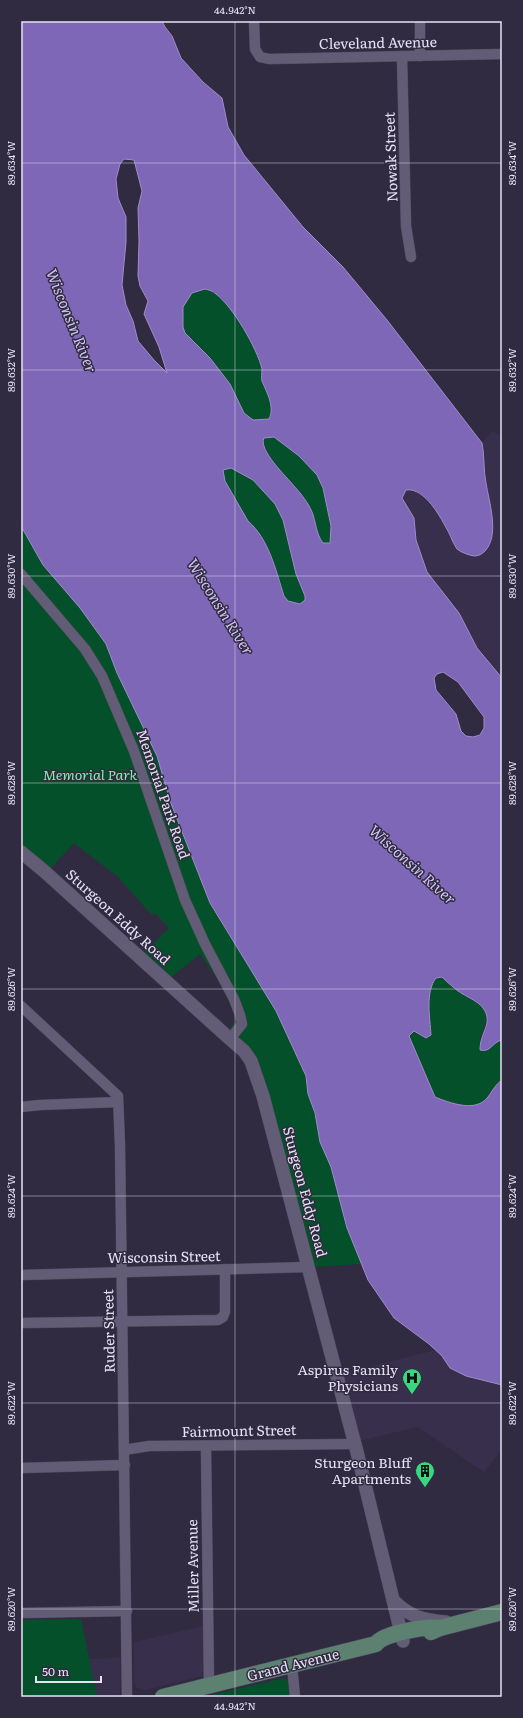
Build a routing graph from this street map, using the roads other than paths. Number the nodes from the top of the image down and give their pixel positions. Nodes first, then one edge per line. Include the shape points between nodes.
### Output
1 (254, 21) edge
2 (420, 21) edge
3 (502, 54) edge
4 (402, 56) junction
5 (420, 56) junction
6 (411, 257) dead end
7 (21, 574) edge
8 (21, 852) edge
9 (21, 1006) edge
10 (230, 1039) junction
11 (118, 1102) junction
12 (21, 1107) edge
13 (308, 1267) junction
14 (224, 1269) junction
15 (122, 1272) junction
16 (21, 1275) edge
17 (21, 1323) edge
18 (123, 1323) junction
19 (354, 1444) junction
20 (206, 1446) junction
21 (124, 1450) junction
22 (125, 1465) junction
23 (21, 1468) edge
24 (394, 1601) junction
25 (127, 1611) junction
26 (502, 1612) edge
27 (21, 1613) edge
28 (464, 1622) junction
29 (402, 1637) junction
30 (292, 1665) junction
31 (209, 1686) junction
32 (127, 1697) edge
33 (163, 1697) edge
34 (294, 1697) edge

1 - 4 street, Cleveland Avenue via 254,41 256,53 260,57 269,59
2 - 5 street
3 - 5 street, Cleveland Avenue
4 - 5 street, Cleveland Avenue
4 - 6 street, Nowak Street via 406,226
7 - 10 street, Memorial Park Road via 85,649 109,690 134,751 185,900 239,1012 242,1024
8 - 10 street, Sturgeon Eddy Road
9 - 11 street via 104,1082 118,1096
10 - 13 street, Sturgeon Eddy Road via 249,1058 260,1086
11 - 12 street
11 - 15 street, Ruder Street
13 - 14 street, Wisconsin Street
13 - 19 street, Sturgeon Eddy Road
14 - 15 street, Wisconsin Street
14 - 18 street via 225,1310 221,1319
15 - 16 street, Wisconsin Street
15 - 18 street, Ruder Street
17 - 18 street
18 - 21 street, Ruder Street
19 - 20 street, Fairmount Street
19 - 24 street, Sturgeon Eddy Road
20 - 21 street, Fairmount Street via 149,1446
20 - 31 street, Miller Avenue
21 - 22 street, Ruder Street
22 - 23 street
22 - 25 street, Ruder Street
24 - 28 street via 417,1617
24 - 29 street, Sturgeon Eddy Road
25 - 27 street
25 - 32 street, Ruder Street
26 - 28 main road, Grand Avenue
28 - 29 main road, Grand Avenue via 440,1628 429,1627
29 - 30 main road, Grand Avenue via 381,1639 376,1644
30 - 31 main road, Grand Avenue
30 - 34 street
31 - 33 main road, Grand Avenue

